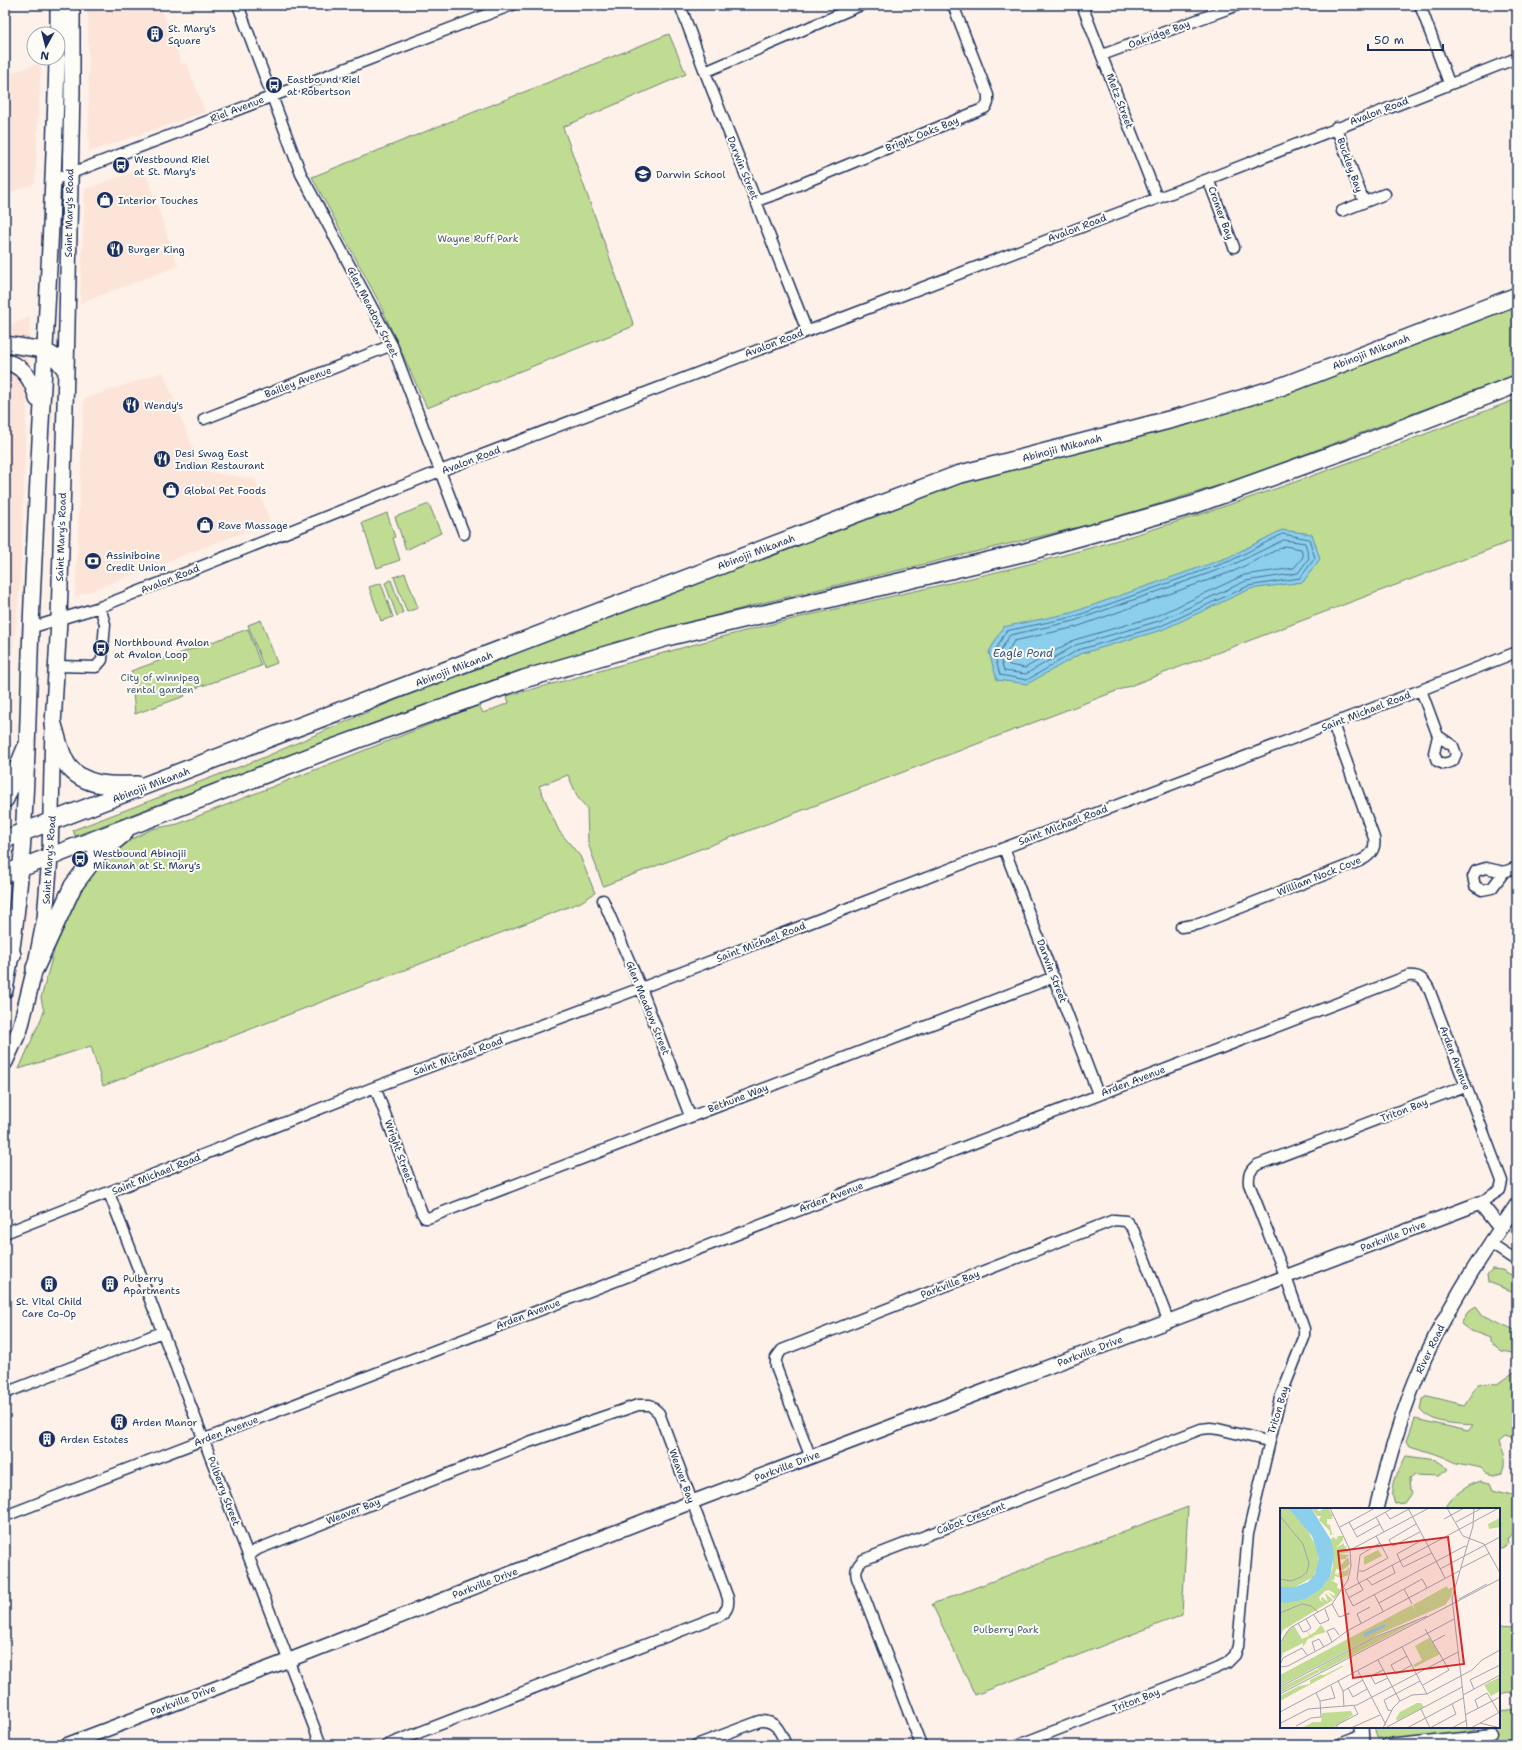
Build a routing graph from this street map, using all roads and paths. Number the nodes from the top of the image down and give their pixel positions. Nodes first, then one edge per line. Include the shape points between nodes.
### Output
1 (58, 5) edge
2 (72, 5) edge
3 (238, 5) edge
4 (512, 5) edge
5 (680, 5) edge
6 (861, 5) edge
7 (953, 5) edge
8 (1082, 5) edge
9 (1238, 5) edge
10 (1420, 5) edge
11 (58, 26) edge
12 (1102, 56) junction
13 (1517, 58) edge
14 (57, 66) edge
15 (705, 72) junction
16 (1449, 83) junction
17 (273, 95) junction
18 (1336, 127) junction
19 (69, 174) junction
20 (1208, 179) junction
21 (53, 180) junction
22 (1386, 194) dead end
23 (1157, 198) junction
24 (756, 201) junction
25 (1364, 202) junction
26 (1342, 211) dead end
27 (1234, 247) dead end
28 (48, 273) junction
29 (67, 286) junction
30 (1517, 296) edge
31 (46, 300) junction
32 (67, 321) junction
33 (807, 331) junction
34 (5, 344) edge
35 (392, 345) junction
36 (44, 350) junction
37 (5, 362) edge
38 (66, 371) junction
39 (1517, 384) edge
40 (41, 412) junction
41 (204, 419) dead end
42 (440, 471) junction
43 (464, 534) dead end
44 (100, 607) junction
45 (59, 620) junction
46 (30, 628) junction
47 (1517, 652) edge
48 (57, 666) junction
49 (1421, 690) junction
50 (1333, 724) junction
51 (54, 725) junction
52 (1438, 736) dead end
53 (26, 748) junction
54 (153, 784) junction
55 (5, 799) edge
56 (52, 823) junction
57 (133, 825) junction
58 (22, 834) junction
59 (5, 839) edge
60 (1004, 848) junction
61 (50, 857) junction
62 (1517, 867) edge
63 (21, 868) junction
64 (1504, 872) dead end
65 (5, 874) edge
66 (604, 900) dead end
67 (1181, 927) dead end
68 (5, 935) edge
69 (12, 955) junction
70 (35, 968) junction
71 (1054, 977) junction
72 (641, 988) junction
73 (5, 990) edge
74 (5, 1062) edge
75 (1465, 1086) junction
76 (375, 1087) junction
77 (1098, 1094) junction
78 (690, 1116) junction
79 (109, 1193) junction
80 (1480, 1203) junction
81 (1517, 1204) edge
82 (423, 1215) joint
83 (1500, 1228) junction
84 (5, 1233) edge
85 (1490, 1243) junction
86 (1517, 1261) edge
87 (1286, 1277) junction
88 (1168, 1320) junction
89 (162, 1332) junction
90 (5, 1393) edge
91 (203, 1440) junction
92 (1268, 1441) junction
93 (811, 1458) junction
94 (692, 1502) junction
95 (1376, 1508) edge
96 (5, 1516) edge
97 (249, 1555) junction
98 (289, 1660) junction
99 (1493, 1734) dead end
100 (1362, 1736) edge
101 (66, 1745) edge
102 (321, 1745) edge
103 (387, 1745) edge
104 (696, 1745) edge
105 (786, 1745) edge
106 (921, 1745) edge
107 (1018, 1745) edge
108 (1339, 1745) edge
109 (1388, 1745) edge

1 - 11 main road
2 - 19 main road, Saint Mary's Road
3 - 17 street, Glen Meadow Street
4 - 17 street, Riel Avenue
5 - 15 street, Darwin Street
6 - 15 street
7 - 24 street, Bright Oaks Bay via 988,95 985,108
8 - 12 street, Metz Street
9 - 12 street, Oakridge Bay
10 - 16 street
12 - 23 street, Metz Street
13 - 16 street, Avalon Road
14 - 21 main road, Saint Mary's Road
15 - 24 street, Darwin Street
16 - 18 street, Avalon Road
17 - 19 street, Riel Avenue
17 - 35 street, Glen Meadow Street via 301,174
18 - 20 street, Avalon Road
18 - 25 street, Buckley Bay
19 - 21 street, Riel Avenue
19 - 29 main road, Saint Mary's Road
20 - 23 street, Avalon Road
20 - 27 street, Cromer Bay
21 - 28 main road, Saint Mary's Road
22 - 25 street, Buckley Bay
23 - 33 street, Avalon Road
24 - 33 street, Darwin Street
25 - 26 street, Buckley Bay
28 - 29 main road via 59,284
28 - 31 main road, Saint Mary's Road
29 - 32 main road, Saint Mary's Road
30 - 54 main road, Abinojii Mikanah via 1283,386 1188,415 957,475
31 - 32 main road
31 - 36 main road, Saint Mary's Road
32 - 38 main road, Saint Mary's Road
33 - 42 street, Avalon Road
34 - 36 main road
35 - 41 street, Bailley Avenue
35 - 42 street, Glen Meadow Street
36 - 38 main road via 54,356
36 - 40 main road, Saint Mary's Road
37 - 40 main road via 21,369 32,382
38 - 45 main road, Saint Mary's Road
39 - 57 main road via 1349,449 1192,505 1026,552 671,636 524,678
40 - 46 main road, Saint Mary's Road
42 - 43 street, Glen Meadow Street
42 - 44 street, Avalon Road
44 - 45 street, Avalon Road
44 - 48 street via 105,624 102,660 96,667
45 - 46 street, Avalon Road
45 - 48 main road, Saint Mary's Road
46 - 53 main road, Saint Mary's Road
47 - 49 street, Saint Michael Road
48 - 51 main road, Saint Mary's Road
49 - 50 street, Saint Michael Road
49 - 52 street
50 - 60 street, Saint Michael Road
50 - 67 street, William Nock Cove via 1374,838 1372,851 1362,860 1199,924
51 - 54 main road via 67,765 79,776 96,784
51 - 56 main road, Saint Mary's Road
53 - 55 main road
53 - 58 main road, Saint Mary's Road
54 - 56 main road, Abinojii Mikanah
56 - 58 main road, Abinojii Mikanah
56 - 61 main road, Saint Mary's Road
57 - 61 main road
57 - 70 main road via 95,857 73,886
58 - 59 main road, Abinojii Mikanah
58 - 63 main road, Saint Mary's Road
60 - 71 street, Darwin Street
60 - 72 street, Saint Michael Road
61 - 63 main road
61 - 70 main road, Saint Mary's Road via 45,918
62 - 64 street
63 - 65 main road
63 - 69 main road, Saint Mary's Road
66 - 72 street, Glen Meadow Street
68 - 69 main road
69 - 73 main road, Saint Mary's Road
70 - 74 main road, Saint Mary's Road via 20,1030
71 - 77 street, Darwin Street
71 - 78 street, Bethune Way
72 - 76 street, Saint Michael Road
72 - 78 street, Glen Meadow Street
75 - 77 street, Arden Avenue via 1429,988 1421,977 1415,975
75 - 80 street, Arden Avenue via 1502,1181 1500,1190
75 - 87 street, Triton Bay via 1251,1169 1248,1176 1249,1184
76 - 79 street, Saint Michael Road
76 - 82 street, Wright Street
77 - 91 street, Arden Avenue
78 - 82 street, Bethune Way via 428,1218
79 - 84 street, Saint Michael Road
79 - 89 street, Pulberry Street
80 - 83 street
80 - 87 street, Parkville Drive
81 - 83 street, River Road
83 - 85 street, River Road
85 - 86 street
85 - 95 street, River Road via 1439,1329 1417,1378 1388,1461
87 - 88 street, Parkville Drive
87 - 92 street, Triton Bay via 1304,1329 1304,1338 1280,1398
88 - 93 street, Parkville Drive
88 - 93 street, Parkville Bay via 1133,1229 1126,1221 1114,1220 782,1350 776,1358 776,1367
89 - 90 street
89 - 91 street, Pulberry Street
91 - 96 street, Arden Avenue
91 - 97 street, Pulberry Street
92 - 106 street, Cabot Crescent via 1218,1429 1201,1429 863,1560 857,1565 857,1578
92 - 107 street, Triton Bay via 1246,1548 1239,1637 1235,1655 1217,1668
93 - 94 street, Parkville Drive
94 - 97 street, Weaver Bay via 658,1413 650,1405 638,1405 529,1442 258,1549
94 - 98 street, Parkville Drive
94 - 103 street, Weaver Bay via 728,1598 729,1605 726,1611 704,1622
97 - 98 street, Pulberry Street
98 - 101 street, Parkville Drive
98 - 102 street, Pulberry Street
99 - 109 street
100 - 108 street
104 - 105 street via 760,1720 768,1720 776,1724

